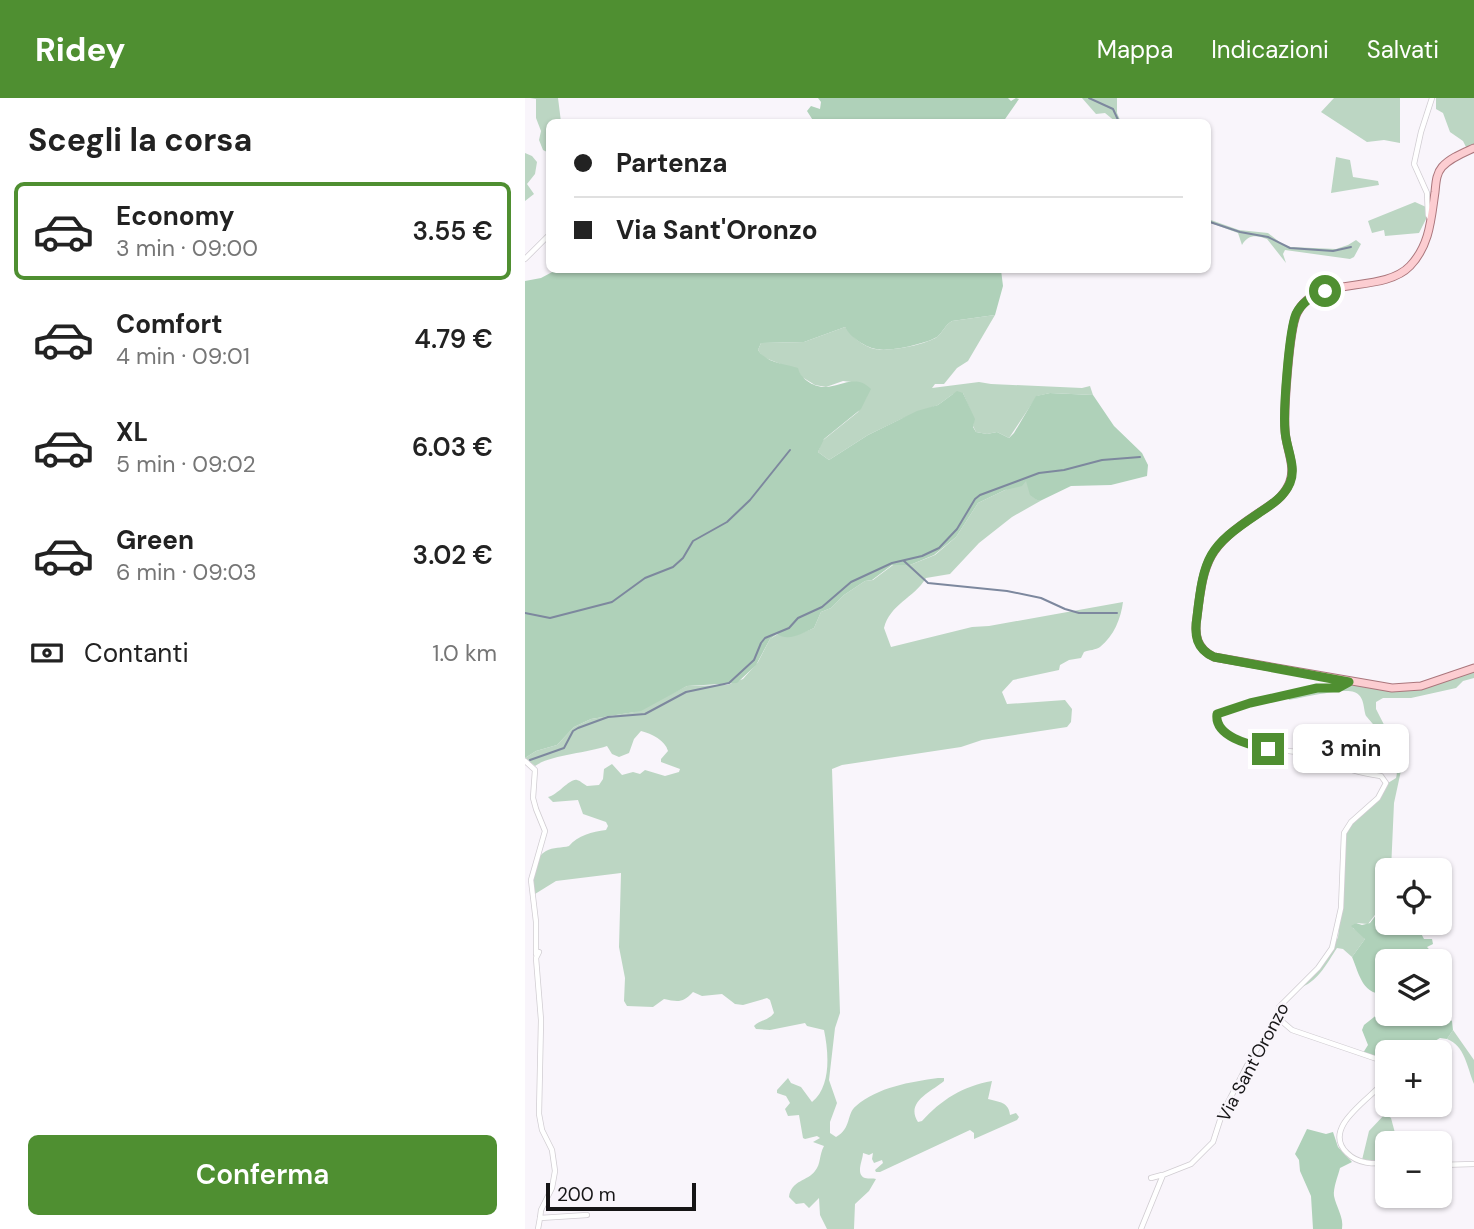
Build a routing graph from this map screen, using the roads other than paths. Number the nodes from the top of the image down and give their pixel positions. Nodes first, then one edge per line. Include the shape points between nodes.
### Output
1 (1432, 98) edge
2 (1474, 148) edge
3 (1431, 220) junction
4 (546, 238) edge
5 (525, 259) edge
6 (1474, 668) edge
7 (1349, 682) junction
8 (525, 761) edge
9 (539, 952) dead end
10 (536, 958) junction
11 (1278, 1018) junction
12 (1375, 1163) edge
13 (1474, 1164) edge
14 (1452, 1165) edge
15 (1163, 1175) junction
16 (1151, 1178) dead end
17 (587, 1215) dead end
18 (540, 1218) junction
19 (538, 1229) edge
20 (1141, 1229) edge

1 - 3 street via 1414,164 1427,193
2 - 3 main road via 1448,161 1439,172
3 - 7 main road via 1420,254 1399,275 1321,293 1298,310 1284,427 1291,480 1278,499 1217,545 1206,565 1200,592 1196,635 1210,656
4 - 5 street
6 - 7 main road via 1408,688
7 - 11 street, Via Sant'Oronzo via 1338,688 1317,688 1250,703 1216,717 1221,730 1249,744 1322,756 1386,781 1378,798 1344,834 1341,908 1332,948 1280,1004
8 - 10 street via 535,772 533,798 545,831 531,880
9 - 10 street
10 - 18 street via 541,1020 539,1114 555,1171
11 - 12 street via 1288,1028 1386,1064 1385,1081 1341,1125 1338,1136 1353,1158
11 - 15 street, Via Sant'Oronzo via 1251,1058 1213,1142 1191,1164
13 - 14 street
15 - 16 street, Via Sant'Oronzo
15 - 20 street
17 - 18 street
18 - 19 street

